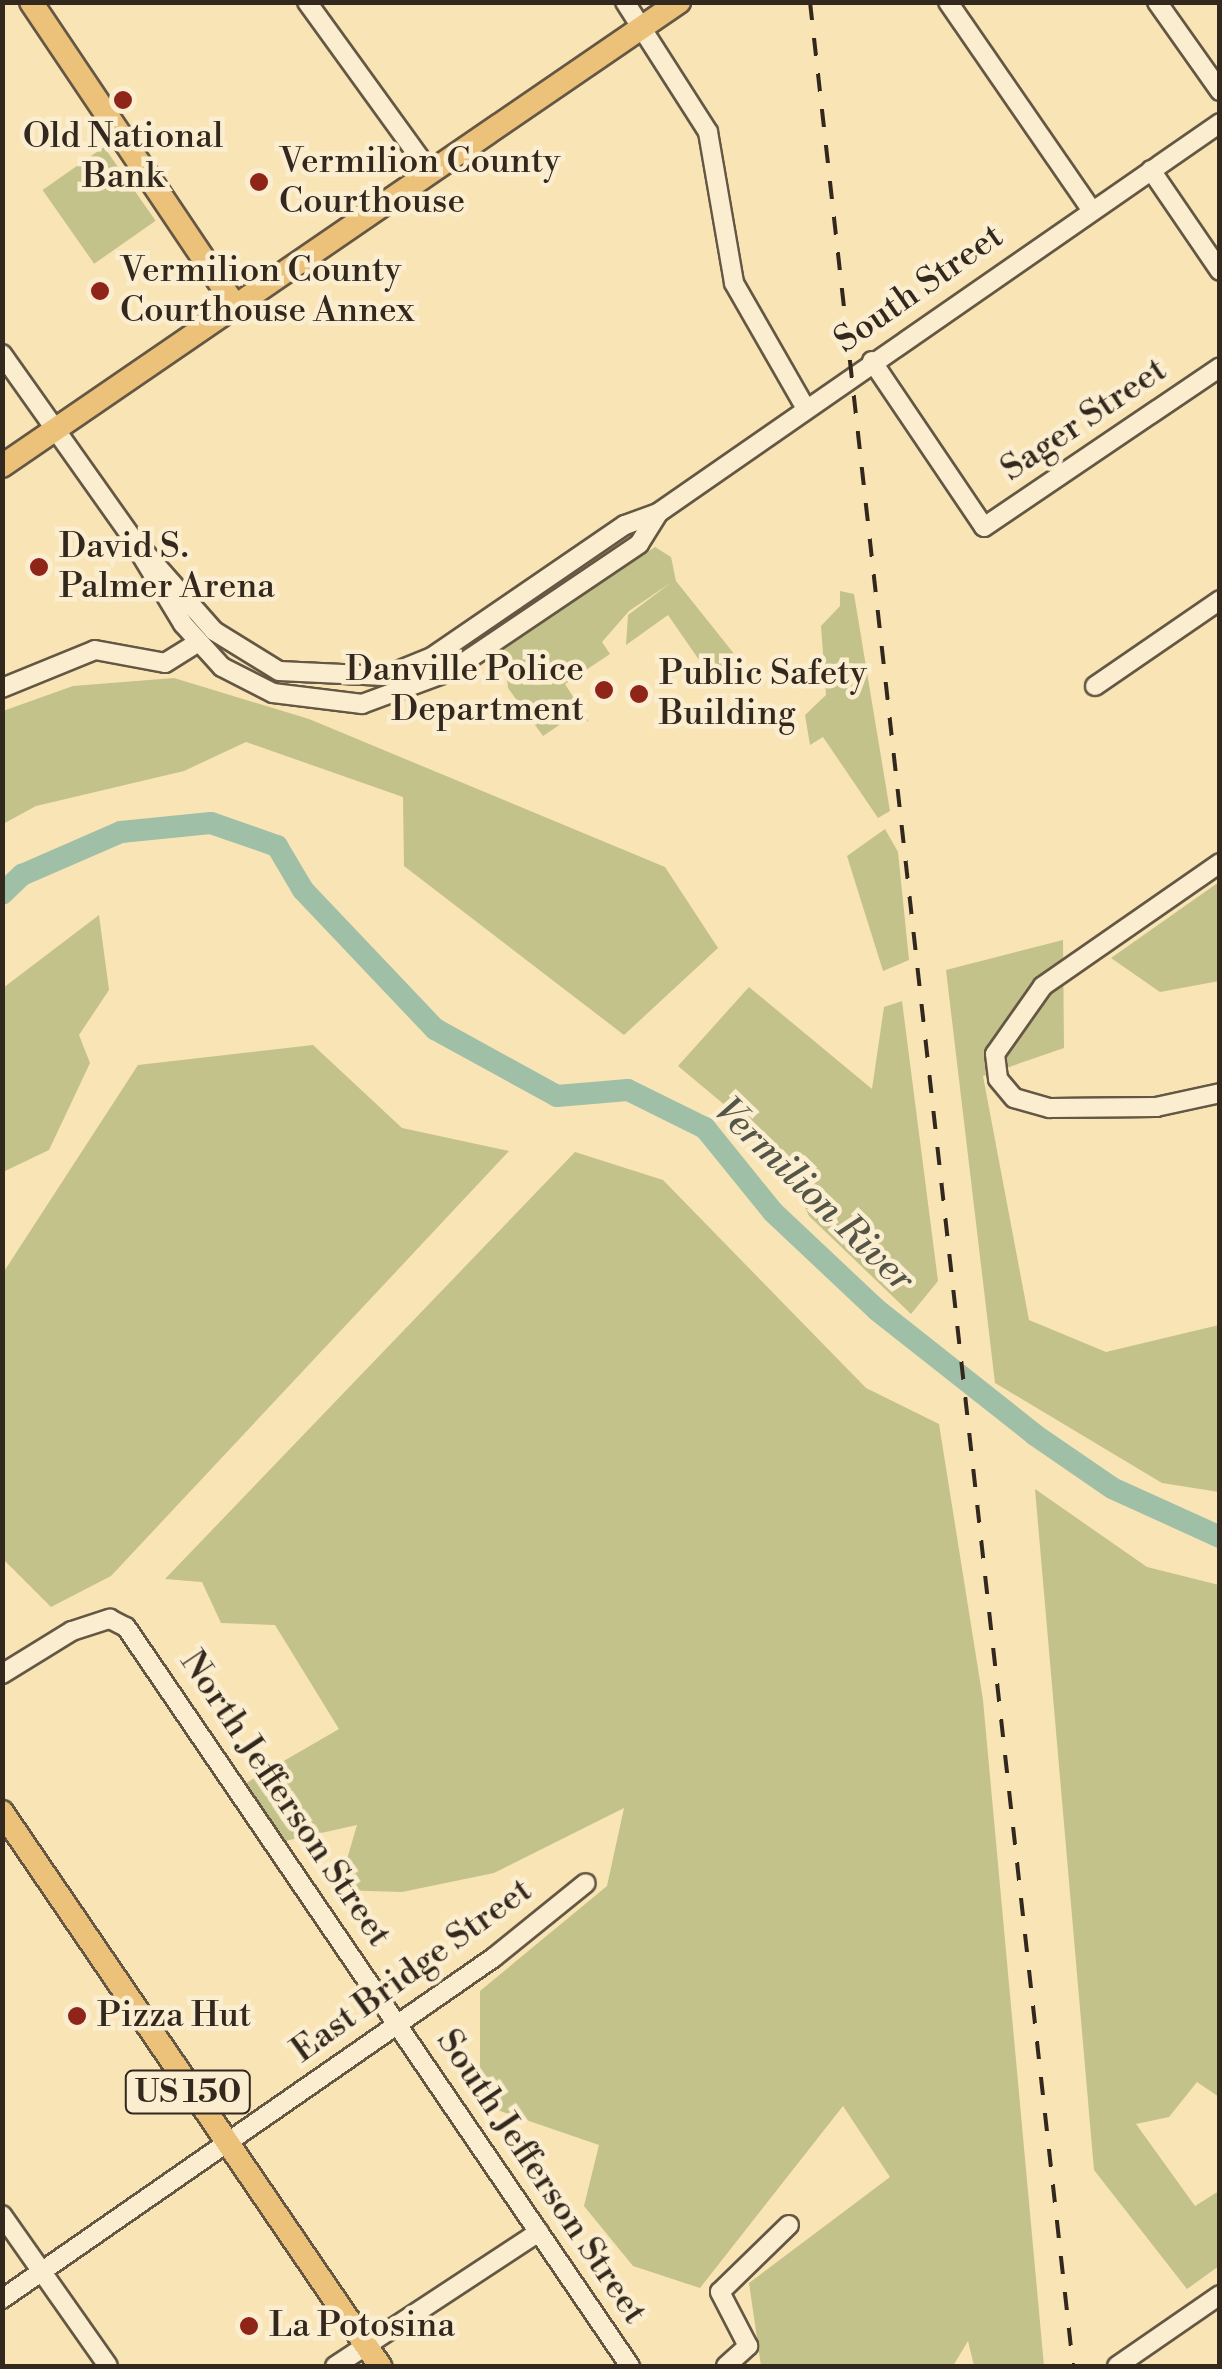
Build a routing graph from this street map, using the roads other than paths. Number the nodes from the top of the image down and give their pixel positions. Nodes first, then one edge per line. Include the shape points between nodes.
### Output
1 (31, 2) edge
2 (625, 2) edge
3 (680, 2) edge
4 (948, 2) edge
5 (1158, 2) edge
6 (311, 4) edge
7 (642, 28) junction
8 (1220, 91) edge
9 (1220, 122) edge
10 (1151, 170) junction
11 (431, 173) junction
12 (1091, 209) junction
13 (1220, 272) edge
14 (235, 306) junction
15 (2, 354) edge
16 (872, 361) junction
17 (1220, 367) edge
18 (805, 406) junction
19 (56, 430) junction
20 (2, 466) edge
21 (658, 513) junction
22 (132, 539) junction
23 (1220, 600) edge
24 (197, 643) junction
25 (1095, 686) dead end
26 (2, 688) edge
27 (1218, 867) edge
28 (1220, 1093) edge
29 (2, 1674) edge
30 (2, 1812) edge
31 (586, 1882) dead end
32 (399, 2024) junction
33 (226, 2144) junction
34 (2, 2215) edge
35 (789, 2225) dead end
36 (539, 2232) junction
37 (42, 2271) junction
38 (1220, 2295) edge
39 (2, 2299) edge
40 (365, 2345) junction
41 (108, 2366) edge
42 (335, 2366) edge
43 (380, 2366) edge
44 (630, 2366) edge
45 (726, 2366) edge
46 (1117, 2366) edge

1 - 14 main road
2 - 7 street
3 - 7 main road
4 - 12 street
5 - 8 street
6 - 11 street
7 - 11 main road
7 - 18 street via 708,132 734,284
9 - 10 street, South Street
10 - 12 street, South Street
10 - 13 street
11 - 14 main road
12 - 16 street, South Street
14 - 19 main road
15 - 19 street
16 - 17 street, Sager Street via 984,527
16 - 18 street, South Street
18 - 21 street, South Street
19 - 20 main road
19 - 22 street
21 - 22 street, South Street via 624,525 410,668 352,681 278,670 214,631
21 - 24 street, South Street via 639,544 411,691 362,704 274,693
22 - 24 street, South Street
23 - 25 street
24 - 26 street via 166,663 95,650
27 - 28 street via 1043,986 994,1054 998,1078 1014,1098 1050,1108 1156,1107
29 - 32 street, North Jefferson Street via 110,1619 135,1638
30 - 33 main road, US 150
31 - 32 street, East Bridge Street
32 - 33 street, East Bridge Street
32 - 36 street, South Jefferson Street
33 - 37 street, East Bridge Street
33 - 40 main road, US 150
34 - 37 street
35 - 45 street via 720,2292 748,2346
36 - 40 street
36 - 44 street, South Jefferson Street
37 - 39 street, East Bridge Street
37 - 41 street
38 - 46 street
40 - 42 street
40 - 43 main road, US 150

